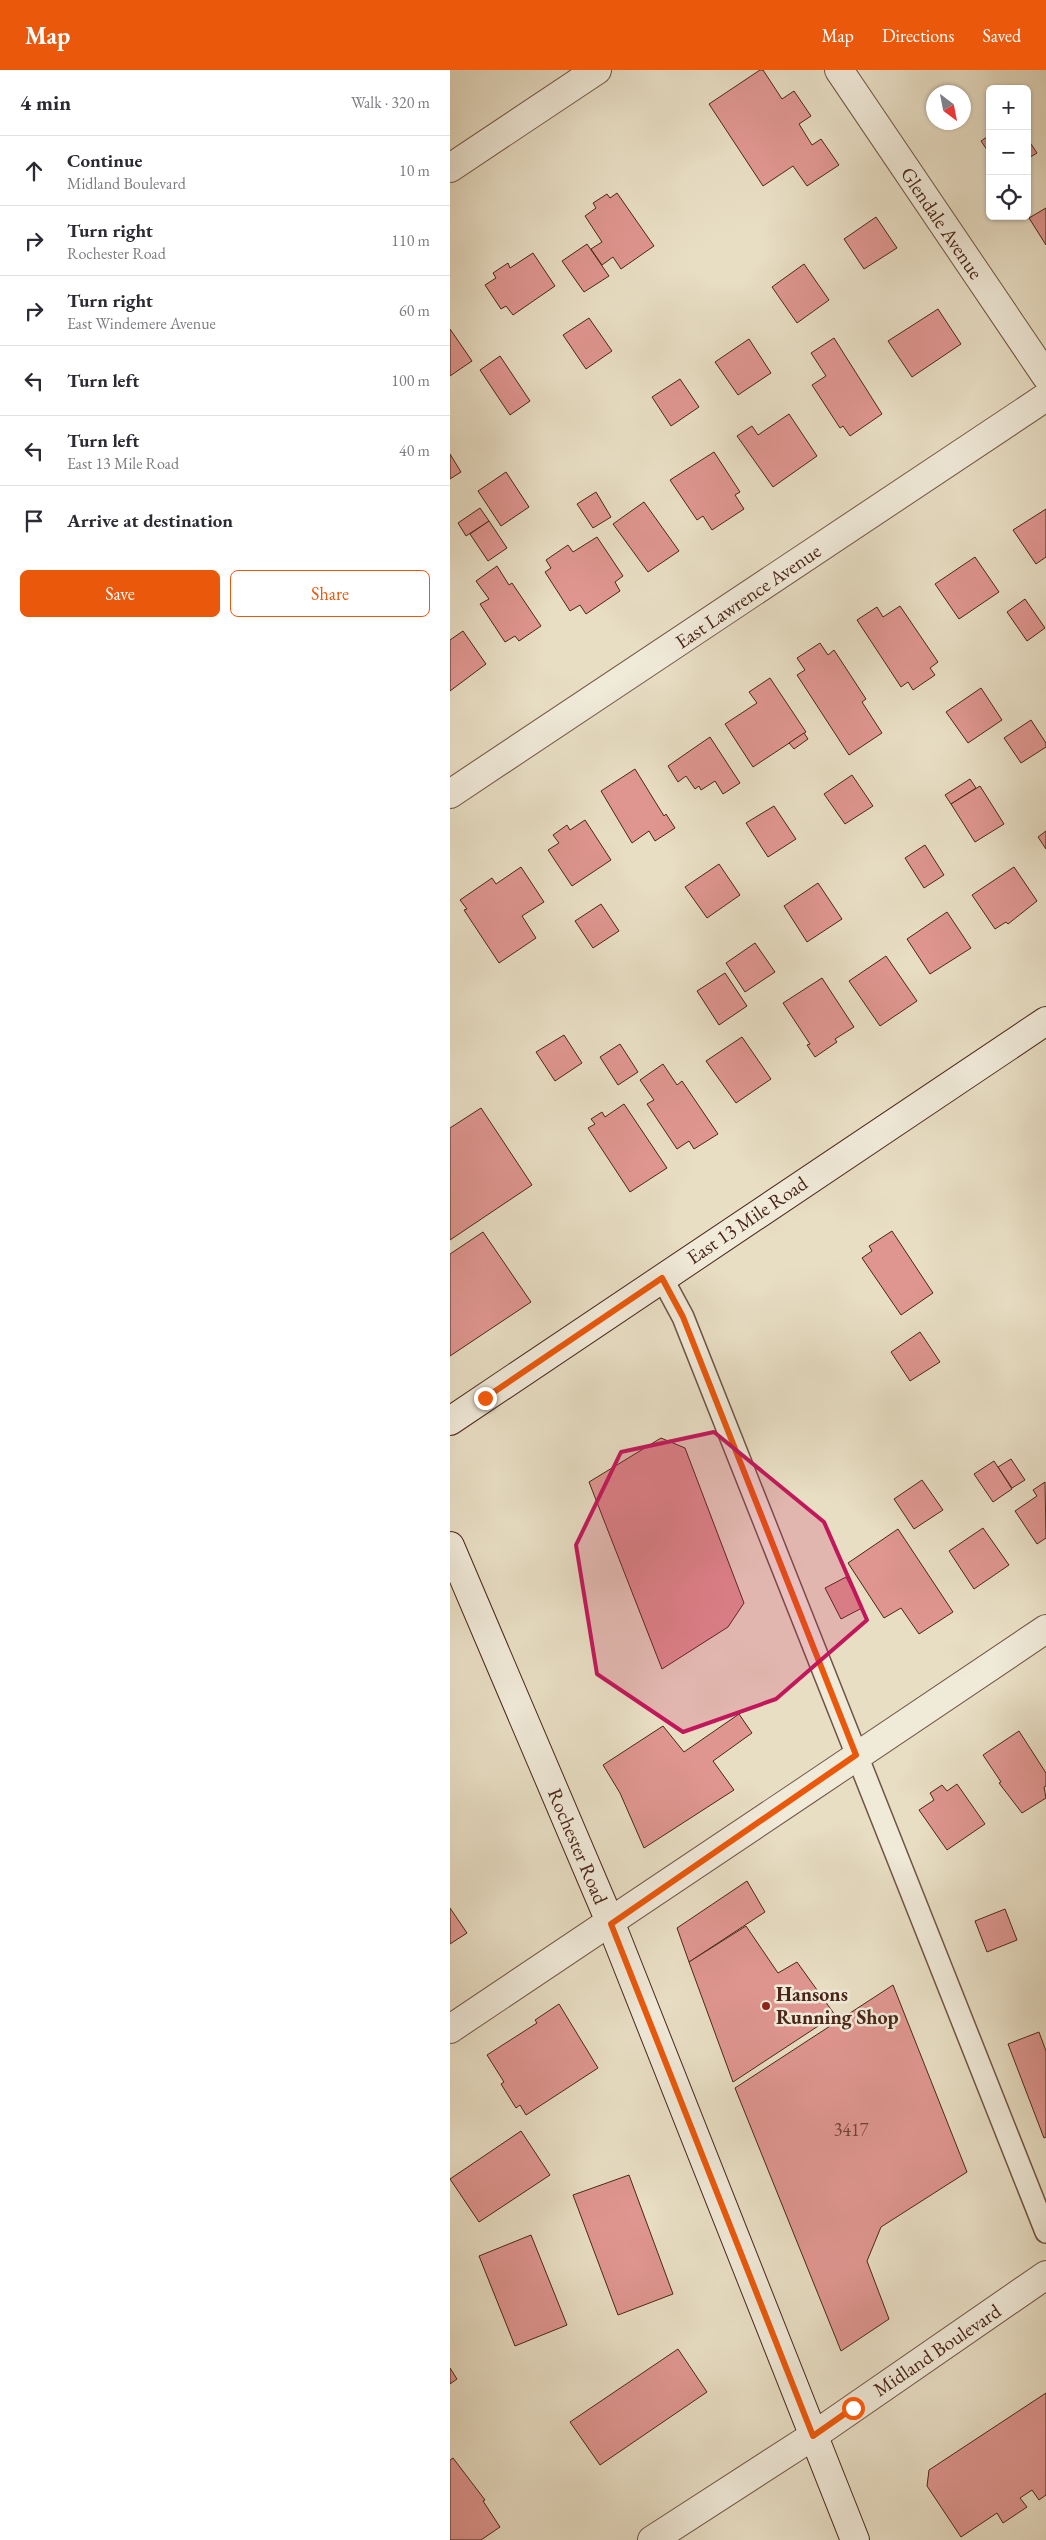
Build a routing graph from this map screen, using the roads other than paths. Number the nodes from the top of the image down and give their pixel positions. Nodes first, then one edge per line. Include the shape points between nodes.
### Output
1 (597, 70) edge
2 (839, 70) edge
3 (450, 168) edge
4 (1046, 376) edge
5 (1046, 397) edge
6 (450, 794) edge
7 (1046, 1021) edge
8 (662, 1278) junction
9 (450, 1421) edge
10 (450, 1546) edge
11 (1046, 1629) edge
12 (856, 1755) junction
13 (611, 1924) junction
14 (450, 2029) edge
15 (1046, 2232) edge
16 (1046, 2275) edge
17 (813, 2436) junction
18 (652, 2540) edge
19 (855, 2540) edge

1 - 3 street
2 - 4 street, Glendale Avenue
5 - 6 street, East Lawrence Avenue
7 - 8 street, East 13 Mile Road
8 - 9 street, East 13 Mile Road
8 - 12 lane via 683,1317
10 - 13 street, Rochester Road
11 - 12 street
12 - 13 street
12 - 15 lane
13 - 14 street
13 - 17 street, Rochester Road
16 - 17 street, Midland Boulevard
17 - 18 street, Midland Boulevard
17 - 19 street, Rochester Road

